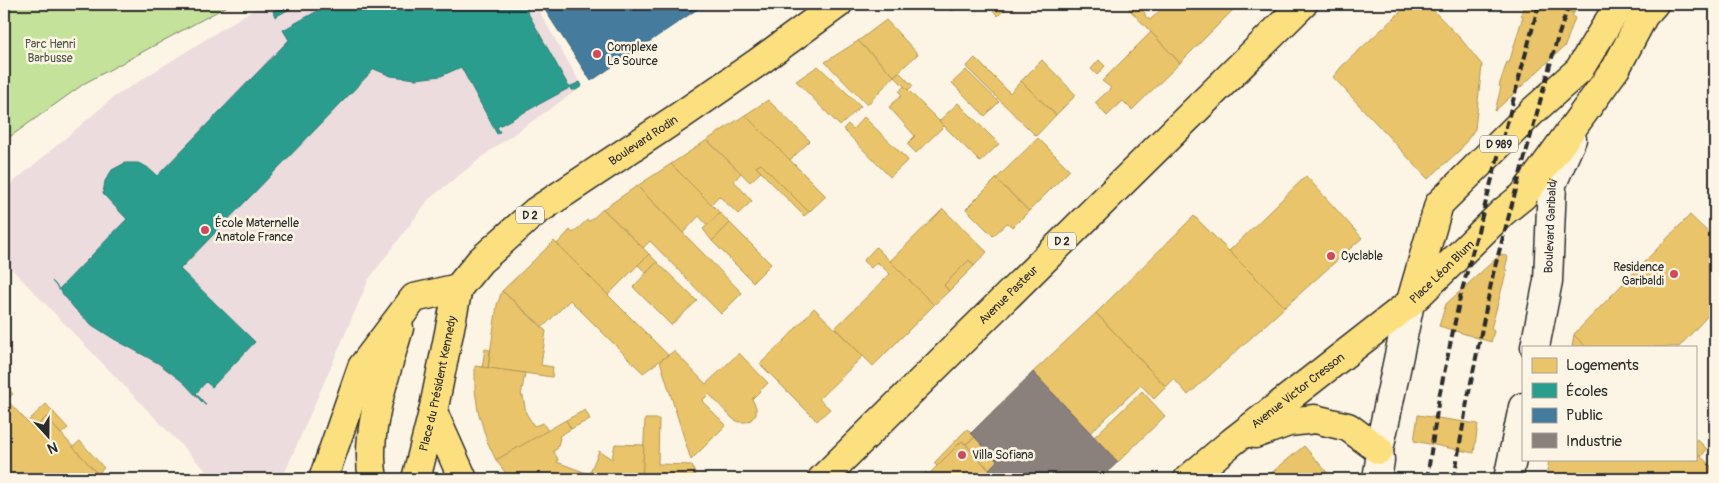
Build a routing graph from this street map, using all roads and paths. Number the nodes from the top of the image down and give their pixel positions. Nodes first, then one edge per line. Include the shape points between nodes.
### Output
1 (838, 4) edge
2 (1303, 4) edge
3 (1654, 4) edge
4 (1617, 8) edge
5 (1584, 112) junction
6 (458, 288) junction
7 (1410, 303) junction
8 (403, 314) junction
9 (1535, 346) edge
10 (433, 412) junction
11 (1522, 412) edge
12 (1232, 442) junction
13 (1379, 450) junction
14 (323, 479) edge
15 (373, 479) edge
16 (416, 479) edge
17 (463, 479) edge
18 (822, 479) edge
19 (1188, 479) edge
20 (1376, 479) edge
21 (1508, 479) edge

1 - 6 main road, Boulevard Rodin / D 2 via 757,63 535,212 480,261
2 - 18 main road, Avenue Pasteur / D 2
3 - 5 main road, Place Léon Blum via 1644,15 1616,68
4 - 7 main road, Place Léon Blum / D 989 via 1579,70 1439,204
5 - 7 main road, Place Léon Blum via 1523,196
5 - 9 main road, Boulevard Garibaldi via 1552,184 1548,281
6 - 8 main road via 414,298
6 - 10 main road, Place du Président Kennedy / D 2
7 - 12 main road, Avenue Victor Cresson
7 - 13 main road
8 - 14 main road via 362,368
8 - 15 main road via 376,413 371,460
10 - 16 main road, Place du Président Kennedy
10 - 17 main road
11 - 21 main road
12 - 13 main road via 1288,422 1315,419 1348,426
12 - 19 main road, Avenue Victor Cresson
13 - 20 main road

